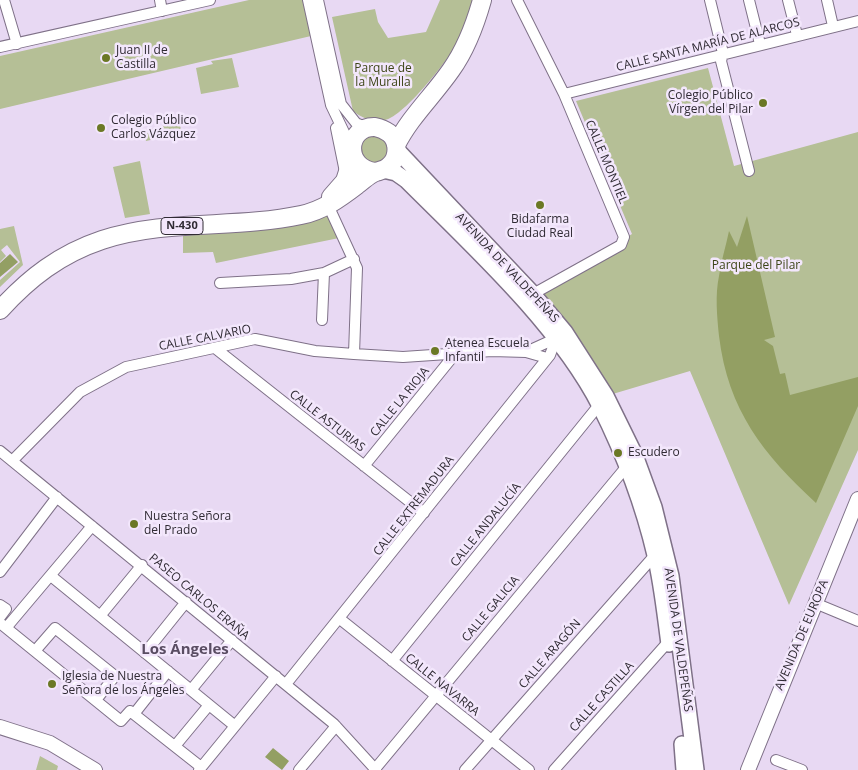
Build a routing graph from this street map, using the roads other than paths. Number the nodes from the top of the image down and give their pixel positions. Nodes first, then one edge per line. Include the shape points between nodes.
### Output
1 (4, 0) edge
2 (160, 0) edge
3 (210, 0) edge
4 (308, 0) edge
5 (318, 0) edge
6 (476, 0) edge
7 (482, 0) edge
8 (516, 0) edge
9 (710, 0) edge
10 (749, 0) edge
11 (788, 0) edge
12 (827, 0) edge
13 (162, 11) junction
14 (858, 21) edge
15 (833, 26) junction
16 (797, 35) junction
17 (17, 44) junction
18 (760, 44) junction
19 (0, 47) edge
20 (723, 54) junction
21 (564, 94) junction
22 (331, 105) junction
23 (375, 128) junction
24 (396, 148) junction
25 (352, 153) junction
26 (379, 171) junction
27 (749, 171) dead end
28 (345, 180) junction
29 (328, 205) junction
30 (354, 259) junction
31 (324, 273) junction
32 (220, 283) dead end
33 (533, 294) junction
34 (0, 299) edge
35 (0, 310) edge
36 (322, 320) dead end
37 (560, 336) junction
38 (215, 348) junction
39 (526, 352) junction
40 (354, 354) junction
41 (455, 354) junction
42 (547, 358) junction
43 (599, 405) junction
44 (0, 451) edge
45 (12, 460) junction
46 (364, 466) junction
47 (626, 466) junction
48 (57, 497) junction
49 (858, 499) edge
50 (424, 513) junction
51 (858, 519) edge
52 (92, 526) junction
53 (655, 555) junction
54 (4, 557) edge
55 (142, 565) junction
56 (0, 572) edge
57 (51, 576) junction
58 (186, 602) junction
59 (0, 605) edge
60 (822, 606) junction
61 (100, 616) junction
62 (0, 617) edge
63 (340, 619) junction
64 (858, 621) edge
65 (3, 625) edge
66 (232, 640) junction
67 (669, 641) junction
68 (35, 651) junction
69 (146, 653) junction
70 (392, 661) junction
71 (168, 671) junction
72 (276, 676) junction
73 (286, 684) junction
74 (191, 690) junction
75 (436, 695) junction
76 (96, 700) junction
77 (209, 705) junction
78 (134, 714) junction
79 (234, 726) junction
80 (336, 726) junction
81 (0, 728) edge
82 (491, 740) junction
83 (175, 746) junction
84 (776, 760) dead end
85 (200, 769) edge
86 (95, 770) edge
87 (299, 770) edge
88 (375, 770) edge
89 (465, 770) edge
90 (529, 770) edge
91 (554, 770) edge
92 (684, 770) edge
93 (696, 770) edge
94 (748, 770) edge
95 (757, 770) edge
96 (802, 770) edge

1 - 17 street
2 - 13 street
3 - 13 street
4 - 22 street
5 - 23 street via 341,104 356,123
6 - 23 highway, N-430 via 461,39 445,67 399,123
7 - 24 highway, N-430 via 464,49 405,129
8 - 21 street, CALLE MONTIEL
9 - 20 street
10 - 18 street
11 - 16 street
12 - 15 street
13 - 17 street
14 - 15 street, CALLE SANTA MARÍA DE ALARCOS
15 - 16 street, CALLE SANTA MARÍA DE ALARCOS
16 - 18 street, CALLE SANTA MARÍA DE ALARCOS
17 - 19 street
18 - 20 street, CALLE SANTA MARÍA DE ALARCOS
20 - 21 street, CALLE SANTA MARÍA DE ALARCOS
20 - 27 street via 721,61
21 - 33 street, CALLE MONTIEL via 624,237 621,245
22 - 25 street
22 - 28 street
23 - 24 highway via 391,135
23 - 25 highway, N-430 via 356,136
24 - 26 highway, N-430 via 393,162
24 - 33 main road, AVENIDA DE VALDEPEÑAS
25 - 26 highway via 361,168
25 - 28 highway, N-430
26 - 29 highway, N-430
26 - 37 main road, AVENIDA DE VALDEPEÑAS via 396,173 406,180
28 - 34 highway, N-430 via 333,196 302,210 123,226 89,236 55,252 23,275
29 - 30 street
29 - 35 highway, N-430 via 288,218 149,228 102,240 50,265
30 - 31 street
30 - 40 street via 357,268
31 - 32 street via 291,279
31 - 36 street
33 - 37 main road, AVENIDA DE VALDEPEÑAS
37 - 39 street, CALLE CALVARIO
37 - 42 street, CALLE EXTREMADURA
37 - 43 main road, AVENIDA DE VALDEPEÑAS
37 - 93 main road, AVENIDA DE VALDEPEÑAS via 606,396 654,507 671,576
38 - 40 street, CALLE CALVARIO via 255,339 315,351
38 - 45 street, CALLE CALVARIO via 126,367 80,392
38 - 46 street, CALLE ASTURIAS
39 - 41 street, CALLE CALVARIO
39 - 42 street, CALLE CALVARIO
40 - 41 street, CALLE CALVARIO via 403,357
41 - 46 street, CALLE LA RIOJA
42 - 50 street, CALLE EXTREMADURA
43 - 47 main road, AVENIDA DE VALDEPEÑAS
43 - 70 street, CALLE ANDALUCÍA
44 - 45 street, PASEO CARLOS ERAÑA
45 - 48 street, PASEO CARLOS ERAÑA
46 - 50 street, CALLE ASTURIAS
47 - 53 main road, AVENIDA DE VALDEPEÑAS
47 - 75 street, CALLE GALICIA
48 - 52 street, PASEO CARLOS ERAÑA
48 - 54 street
49 - 94 main road, AVENIDA DE EUROPA
50 - 63 street, CALLE EXTREMADURA
51 - 60 main road, AVENIDA DE EUROPA
52 - 55 street, PASEO CARLOS ERAÑA
52 - 57 street
53 - 67 main road, AVENIDA DE VALDEPEÑAS
53 - 82 street, CALLE ARAGÓN
54 - 56 street
55 - 58 street, PASEO CARLOS ERAÑA
55 - 61 street
57 - 61 street
57 - 65 street
58 - 66 street, PASEO CARLOS ERAÑA
58 - 69 street
59 - 62 street via 6,609
60 - 64 street
60 - 95 main road, AVENIDA DE EUROPA
61 - 69 street
63 - 70 street, CALLE NAVARRA
63 - 73 street, CALLE EXTREMADURA
65 - 68 street
66 - 72 street, PASEO CARLOS ERAÑA
66 - 74 street
67 - 91 street, CALLE CASTILLA
67 - 92 main road, AVENIDA DE VALDEPEÑAS
68 - 76 street
68 - 76 street via 55,628 115,676
69 - 71 street
70 - 75 street, CALLE NAVARRA
71 - 74 street
71 - 78 street
72 - 73 street, PASEO CARLOS ERAÑA
72 - 79 street
73 - 80 street, PASEO CARLOS ERAÑA
74 - 77 street
75 - 82 street, CALLE NAVARRA
75 - 88 street, CALLE GALICIA
76 - 78 street via 121,721 130,710
77 - 79 street
77 - 83 street
78 - 83 street
79 - 85 street
80 - 87 street
80 - 88 street, PASEO CARLOS ERAÑA
81 - 86 main road via 50,743
82 - 89 street, CALLE ARAGÓN
82 - 90 street, CALLE NAVARRA
83 - 85 street
84 - 96 street

